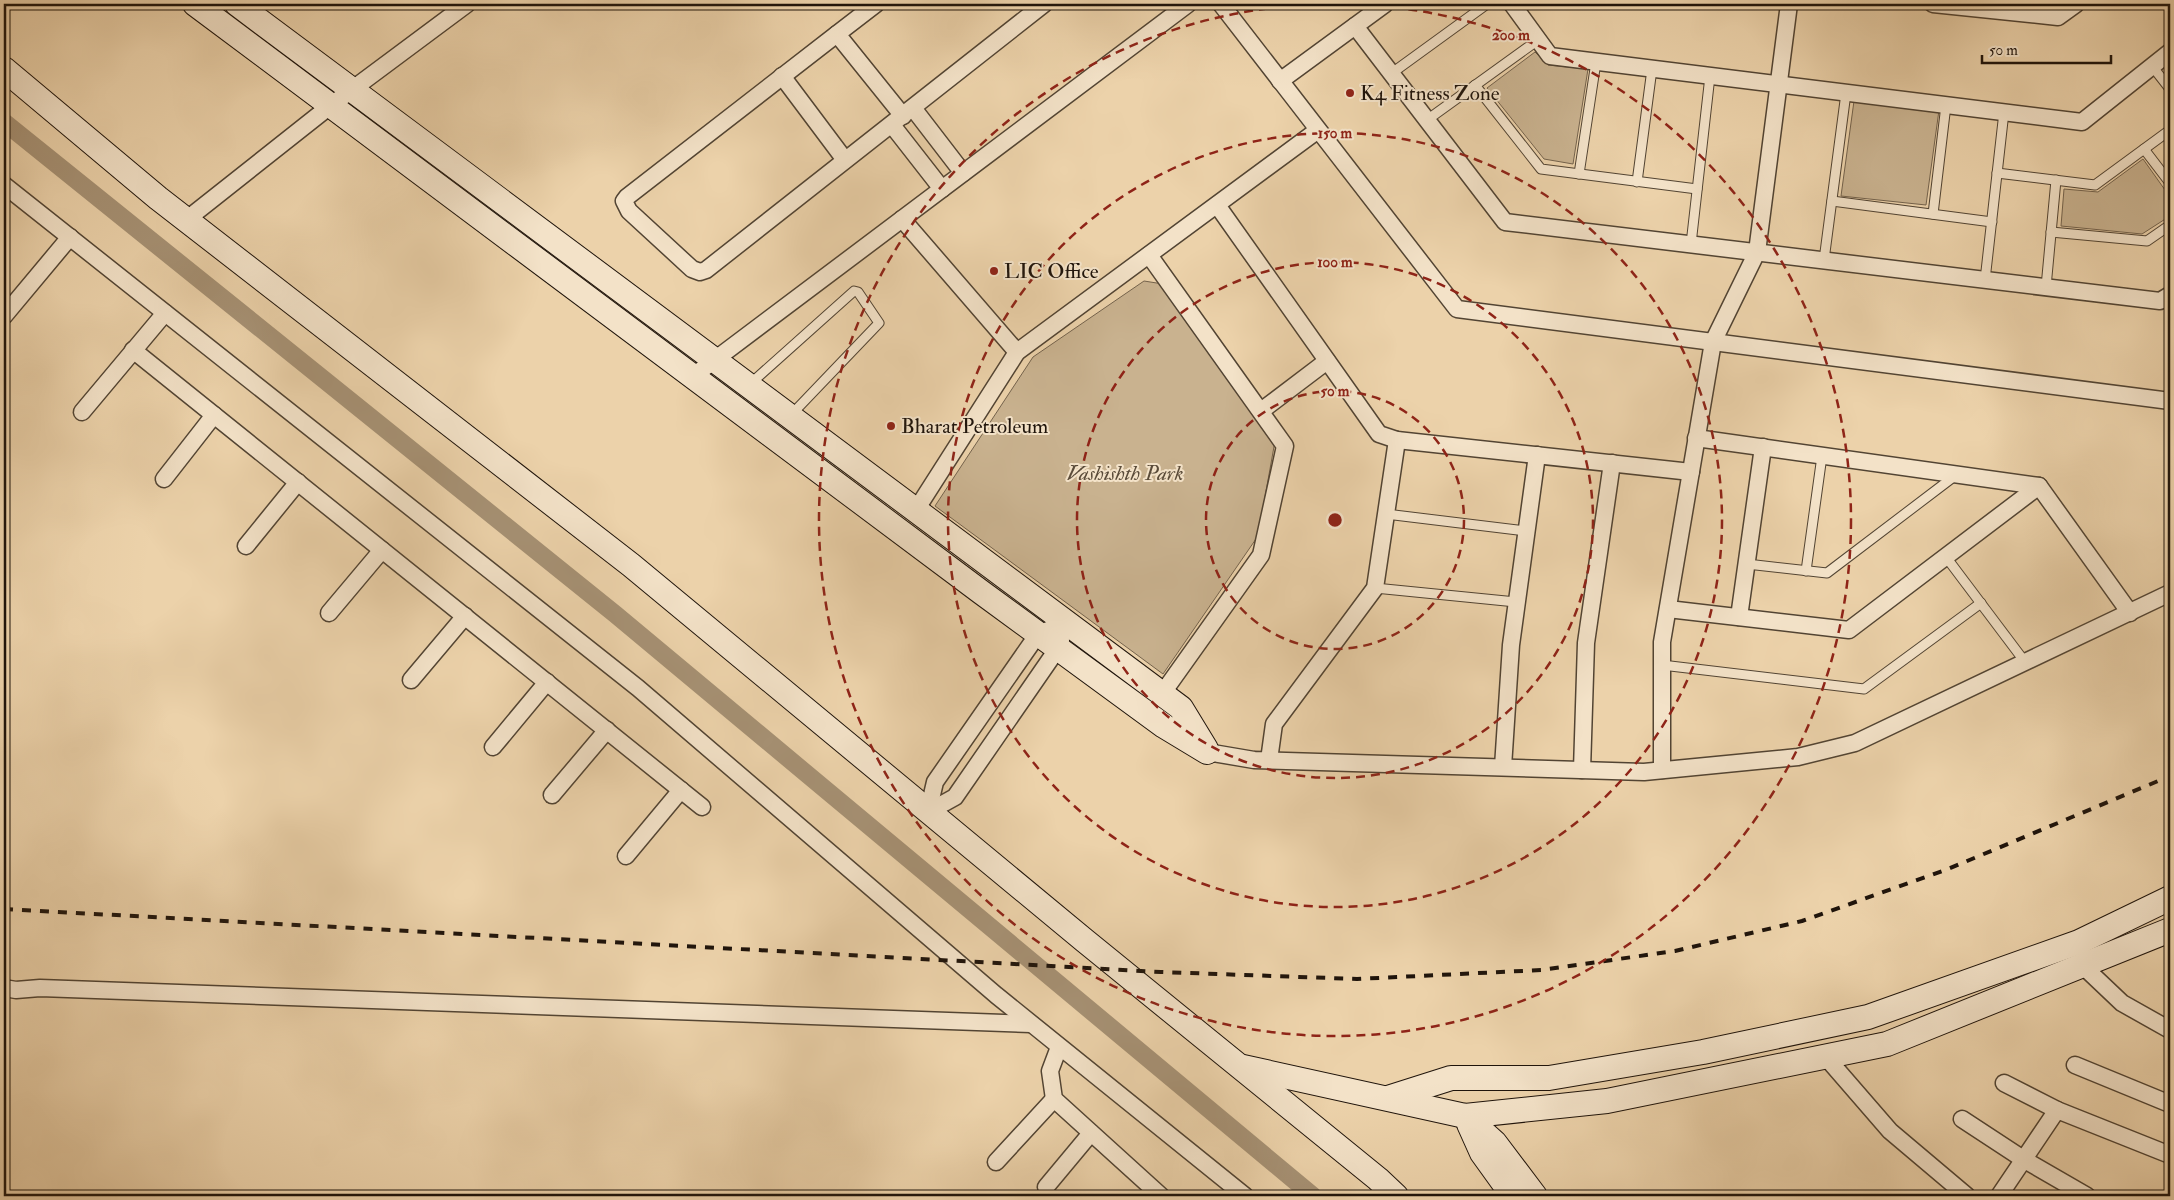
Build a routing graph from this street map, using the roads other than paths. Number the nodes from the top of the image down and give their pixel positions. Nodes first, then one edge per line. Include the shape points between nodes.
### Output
1 (195, 4) edge
2 (237, 4) edge
3 (467, 4) edge
4 (876, 4) edge
5 (1044, 4) edge
6 (1188, 4) edge
7 (1221, 4) edge
8 (1384, 4) edge
9 (1487, 4) edge
10 (1512, 4) edge
11 (1789, 4) edge
12 (1933, 4) edge
13 (2076, 4) edge
14 (1025, 9) edge
15 (1355, 26) junction
16 (837, 34) junction
17 (1538, 40) junction
18 (2170, 52) edge
19 (1596, 62) junction
20 (2152, 66) junction
21 (4, 69) edge
22 (1652, 69) junction
23 (1392, 73) junction
24 (782, 76) junction
25 (1710, 76) junction
26 (1280, 81) junction
27 (1779, 84) junction
28 (1476, 85) junction
29 (2170, 89) edge
30 (352, 90) junction
31 (1846, 93) junction
32 (1946, 105) junction
33 (330, 106) junction
34 (2004, 112) junction
35 (902, 116) junction
36 (1427, 120) junction
37 (1318, 130) junction
38 (2170, 130) edge
39 (2144, 149) junction
40 (845, 160) junction
41 (963, 173) junction
42 (1997, 173) junction
43 (1579, 174) junction
44 (2056, 180) junction
45 (1637, 182) junction
46 (2170, 184) edge
47 (4, 185) edge
48 (942, 189) junction
49 (1697, 189) junction
50 (1832, 201) junction
51 (1217, 205) junction
52 (1933, 214) junction
53 (902, 219) junction
54 (186, 220) junction
55 (1992, 222) junction
56 (2170, 225) edge
57 (2051, 232) junction
58 (70, 237) junction
59 (1691, 244) junction
60 (1757, 252) junction
61 (1149, 255) junction
62 (1824, 260) junction
63 (1985, 280) junction
64 (2046, 287) junction
65 (2170, 295) edge
66 (165, 313) junction
67 (4, 316) edge
68 (1712, 342) junction
69 (133, 350) junction
70 (1017, 352) junction
71 (714, 360) junction
72 (1327, 361) junction
73 (692, 377) junction
74 (748, 386) junction
75 (2170, 401) edge
76 (1261, 411) junction
77 (82, 412) dead end
78 (214, 415) junction
79 (790, 417) junction
80 (1696, 438) junction
81 (1397, 440) junction
82 (1763, 447) junction
83 (1536, 455) junction
84 (1822, 456) junction
85 (1612, 464) junction
86 (1691, 472) junction
87 (1956, 475) junction
88 (164, 479) dead end
89 (298, 482) junction
90 (2039, 486) junction
91 (916, 510) junction
92 (1386, 514) junction
93 (1526, 531) junction
94 (246, 546) dead end
95 (382, 550) junction
96 (1946, 557) junction
97 (1747, 564) junction
98 (1806, 571) junction
99 (1375, 588) junction
100 (2170, 594) edge
101 (1516, 602) junction
102 (1981, 603) junction
103 (1668, 609) junction
104 (329, 613) dead end
105 (2130, 613) junction
106 (465, 616) junction
107 (1740, 617) junction
108 (1066, 623) junction
109 (1038, 634) junction
110 (1058, 648) junction
111 (2026, 662) junction
112 (1662, 665) junction
113 (411, 680) dead end
114 (547, 682) junction
115 (1162, 694) junction
116 (607, 730) junction
117 (493, 747) dead end
118 (1207, 752) junction
119 (1269, 760) junction
120 (1503, 767) junction
121 (1582, 770) junction
122 (1662, 770) junction
123 (681, 790) junction
124 (552, 795) dead end
125 (702, 807) dead end
126 (928, 812) junction
127 (626, 856) dead end
128 (2170, 898) edge
129 (2170, 930) edge
130 (2083, 966) junction
131 (4, 988) edge
132 (1031, 1024) junction
133 (2170, 1030) edge
134 (1059, 1046) junction
135 (1825, 1056) junction
136 (2075, 1065) dead end
137 (1238, 1066) junction
138 (2004, 1083) dead end
139 (1386, 1098) junction
140 (1054, 1099) junction
141 (2170, 1104) edge
142 (2057, 1110) junction
143 (1466, 1116) junction
144 (1962, 1119) dead end
145 (1091, 1133) junction
146 (2170, 1155) edge
147 (2023, 1159) junction
148 (996, 1162) dead end
149 (1046, 1187) dead end
150 (1161, 1196) edge
151 (1245, 1196) edge
152 (1396, 1196) edge
153 (1513, 1196) edge
154 (1535, 1196) edge
155 (1967, 1196) edge
156 (1999, 1196) edge
157 (2087, 1196) edge

1 - 33 street
2 - 30 street
3 - 30 street
4 - 16 street
5 - 14 street
6 - 41 street
7 - 26 street
8 - 15 street
9 - 23 lane
10 - 17 street
11 - 27 street
12 - 13 street via 2058,17
14 - 35 street
15 - 23 street
15 - 26 street
16 - 24 street
16 - 35 street
17 - 19 street via 1550,56
17 - 28 lane
18 - 20 street
19 - 22 street
19 - 43 lane
20 - 29 lane
20 - 34 street via 2082,122
21 - 54 street
22 - 25 street
22 - 45 lane
23 - 36 street
24 - 40 street
24 - 40 street via 627,197 624,201 629,211 692,269 700,272
25 - 27 street
25 - 49 lane
26 - 37 street
27 - 31 street
27 - 60 street
28 - 36 lane
28 - 43 lane via 1541,169
30 - 33 street
30 - 71 street
31 - 32 street
31 - 50 lane
32 - 34 street
32 - 52 lane
33 - 54 street
33 - 73 street
34 - 42 lane
35 - 40 street
35 - 41 street
35 - 48 street
36 - 59 street via 1505,222
37 - 51 street
37 - 68 street via 1457,309
38 - 39 lane
39 - 44 lane via 2095,185
39 - 46 lane
41 - 48 street
42 - 44 lane
42 - 55 lane
43 - 45 lane
44 - 57 lane
45 - 49 lane
47 - 58 street
48 - 53 street
49 - 59 lane
50 - 52 lane
50 - 62 lane
51 - 61 street
51 - 72 street
52 - 55 lane
53 - 70 street
53 - 71 street
54 - 126 street via 631,566
55 - 63 lane
56 - 57 lane via 2147,241
57 - 64 lane
58 - 66 street
58 - 67 street
59 - 60 street
60 - 62 street
60 - 68 street
61 - 70 street
61 - 76 street
62 - 63 street
63 - 64 street
64 - 65 street via 2160,301
66 - 69 street
66 - 132 street via 638,688
68 - 75 street
68 - 80 street
69 - 77 street
69 - 78 street
70 - 91 street
71 - 73 street
71 - 74 street
72 - 76 street
72 - 81 street via 1379,434
73 - 109 street
74 - 79 street
74 - 79 lane via 854,291 858,292 880,323
76 - 115 street via 1285,446 1262,555
78 - 88 street
78 - 89 street
79 - 91 street
80 - 82 street
80 - 86 street
81 - 83 street
81 - 92 street
82 - 84 street
82 - 97 street
83 - 85 street
83 - 93 street
84 - 87 street
84 - 98 lane
85 - 86 street
85 - 121 street via 1586,643
86 - 103 street
87 - 90 street
87 - 98 lane via 1827,573
89 - 94 street
89 - 95 street
90 - 96 street
90 - 105 street
91 - 108 street
92 - 93 lane
92 - 99 street
93 - 101 street
95 - 104 street
95 - 106 street
96 - 102 lane
96 - 107 street via 1850,630
97 - 98 lane
97 - 107 street
99 - 101 lane
99 - 119 street via 1274,724
100 - 105 street
101 - 120 street
102 - 111 lane
102 - 112 lane via 1864,689
103 - 107 street
103 - 112 street
105 - 111 street
106 - 113 street
106 - 114 street
108 - 109 street
108 - 110 street
108 - 115 street
109 - 110 street
109 - 126 street via 935,782
110 - 118 street via 1164,726
110 - 126 street via 955,797
111 - 122 street via 1855,743 1798,757
112 - 122 street
114 - 116 street
114 - 117 street
115 - 118 street via 1181,708
116 - 123 street
116 - 124 street
118 - 119 street
119 - 120 street
120 - 121 street
121 - 122 street
123 - 125 street
123 - 127 street
126 - 137 street
128 - 139 street via 2079,942 1868,1017 1703,1052 1549,1078 1451,1078
129 - 130 street
130 - 133 street via 2122,1003
130 - 135 street via 1887,1044
131 - 132 street
132 - 134 street
134 - 140 street via 1050,1071
134 - 151 street
135 - 143 street via 1607,1101
135 - 155 street via 1890,1130
136 - 141 street
137 - 139 street
137 - 152 street
138 - 142 street
139 - 143 street
140 - 145 street
140 - 148 street
142 - 146 street
142 - 147 street
143 - 153 street via 1482,1153
143 - 154 street via 1496,1143
144 - 147 street
145 - 149 street
145 - 150 street
147 - 156 street
147 - 157 street

